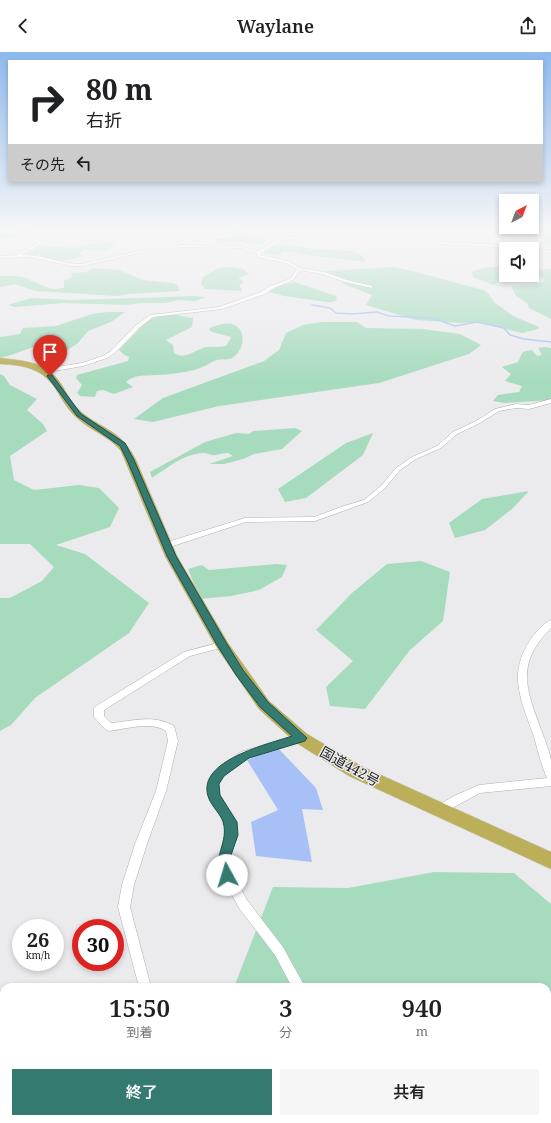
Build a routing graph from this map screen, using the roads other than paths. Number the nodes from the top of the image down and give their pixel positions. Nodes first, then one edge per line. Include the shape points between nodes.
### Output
1 (288, 280) edge
2 (343, 280) edge
3 (370, 286) dead end
4 (0, 361) edge
5 (43, 371) junction
6 (551, 401) edge
7 (167, 545) junction
8 (551, 623) edge
9 (222, 645) junction
10 (301, 738) junction
11 (551, 777) edge
12 (551, 782) edge
13 (439, 810) junction
14 (551, 861) edge
15 (144, 983) edge
16 (297, 983) edge

1 - 5 street via 268,291 220,308 204,312 152,316 105,357
2 - 3 street
4 - 5 highway, 国道442号 via 24,364
5 - 7 highway, 国道442号 via 54,381 79,415 122,445 128,453
6 - 7 street via 529,407 516,406 497,410 455,433 439,447 414,458 398,469 383,487 366,501 314,519 245,520
7 - 9 highway, 国道442号
8 - 11 street via 538,634 529,647 524,661 522,688
9 - 10 highway, 国道442号 via 264,705
9 - 15 street via 187,654 99,708 99,717 109,727 153,722 163,724 172,730 173,741 160,791 140,844 124,907
10 - 13 highway, 国道442号 via 355,771
10 - 16 street via 245,755 220,773 213,783 214,796 230,822 231,835 225,855 227,875 243,904 279,950
12 - 13 street via 479,790 458,798
13 - 14 highway, 国道442号

